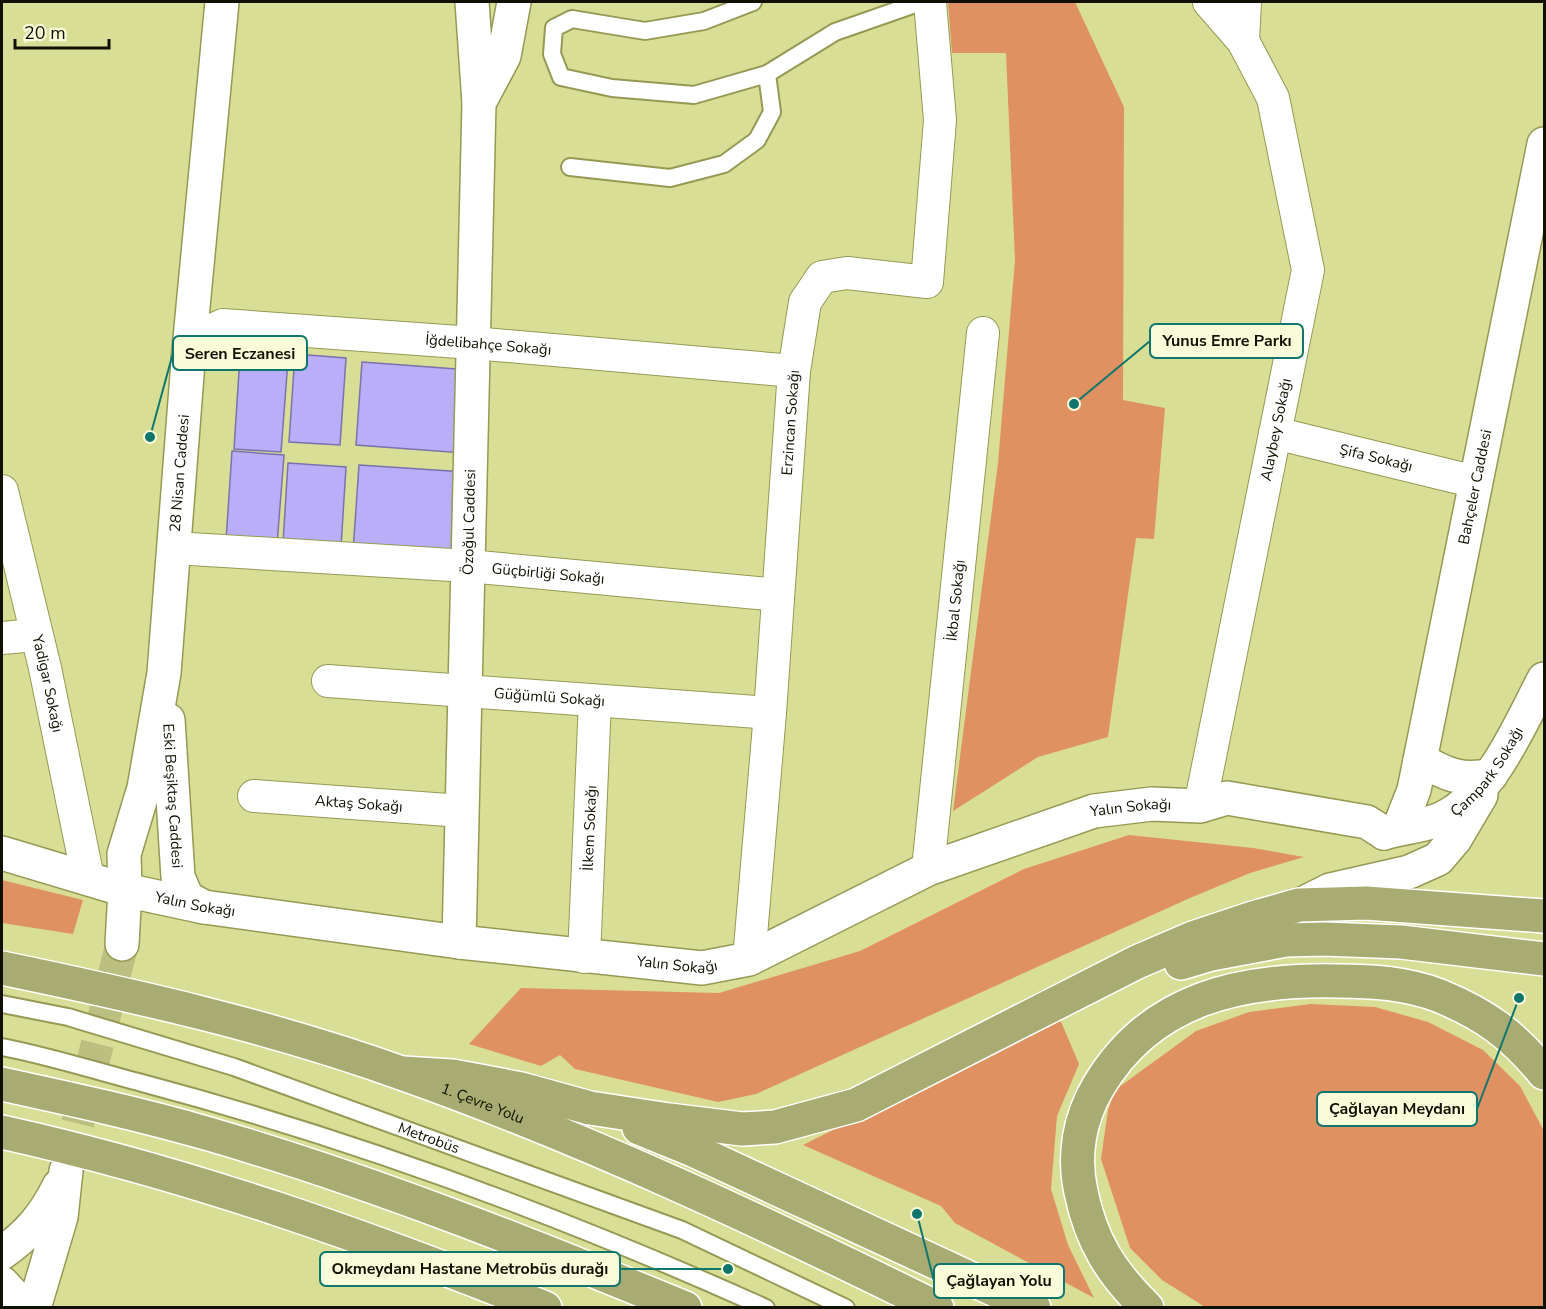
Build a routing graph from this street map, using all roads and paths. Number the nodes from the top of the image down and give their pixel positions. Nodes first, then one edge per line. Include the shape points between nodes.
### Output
1 (222, 2) edge
2 (472, 2) edge
3 (514, 2) edge
4 (753, 2) edge
5 (921, 2) edge
6 (930, 2) edge
7 (1209, 2) edge
8 (1245, 2) edge
9 (1243, 41) junction
10 (767, 74) junction
11 (479, 104) junction
12 (1545, 144) edge
13 (570, 167) dead end
14 (983, 333) dead end
15 (473, 343) junction
16 (189, 350) junction
17 (794, 371) junction
18 (1275, 433) junction
19 (1476, 482) junction
20 (2, 491) edge
21 (174, 548) junction
22 (468, 567) junction
23 (778, 595) junction
24 (36, 634) junction
25 (2, 638) edge
26 (164, 673) junction
27 (1545, 679) edge
28 (328, 681) dead end
29 (465, 690) junction
30 (595, 701) junction
31 (770, 713) junction
32 (1420, 760) junction
33 (1491, 775) junction
34 (254, 796) dead end
35 (1200, 806) junction
36 (462, 811) junction
37 (1392, 830) junction
38 (2, 853) edge
39 (928, 869) junction
40 (88, 878) junction
41 (125, 890) junction
42 (1299, 905) junction
43 (204, 907) junction
44 (1545, 916) edge
45 (459, 942) junction
46 (122, 944) tunnel mouth
47 (584, 957) junction
48 (749, 959) junction
49 (1545, 959) edge
50 (2, 968) edge
51 (1071, 997) junction
52 (2, 1004) edge
53 (2, 1047) edge
54 (403, 1073) junction
55 (1545, 1073) edge
56 (2, 1084) edge
57 (590, 1108) junction
58 (2, 1132) edge
59 (2, 1253) edge
60 (2, 1283) edge
61 (15, 1308) edge
62 (34, 1308) edge
63 (545, 1308) edge
64 (685, 1308) edge
65 (766, 1308) edge
66 (846, 1308) edge
67 (937, 1308) edge
68 (1034, 1308) edge
69 (1147, 1308) edge

1 - 16 main road, 28 Nisan Caddesi
2 - 11 main road, Özoğul Caddesi
3 - 11 main road via 504,56
4 - 10 lane via 704,21 645,31 572,19 554,28 552,54 561,77 612,88 694,95
5 - 10 lane via 835,32
6 - 17 street, Erzincan Sokağı via 940,120 927,282 847,273 822,277 805,302
7 - 9 street, Alaybey Sokağı
8 - 9 street
9 - 18 street, Alaybey Sokağı via 1273,98 1308,270
10 - 13 lane via 772,112 757,140 724,164 670,178
11 - 15 main road, Özoğul Caddesi
12 - 19 main road, Bahçeler Caddesi
14 - 39 street, İkbal Sokağı
15 - 16 street, İğdelibahçe Sokağı via 223,325
15 - 17 street, İğdelibahçe Sokağı
15 - 22 main road, Özoğul Caddesi
16 - 21 main road, 28 Nisan Caddesi
17 - 23 street, Erzincan Sokağı
18 - 19 street, Şifa Sokağı
18 - 35 street, Alaybey Sokağı
19 - 32 main road, Bahçeler Caddesi
20 - 24 street, Yadigar Sokağı
21 - 22 street, Güçbirliği Sokağı
21 - 26 main road, 28 Nisan Caddesi
22 - 23 street, Güçbirliği Sokağı
22 - 29 main road, Özoğul Caddesi
23 - 31 street, Erzincan Sokağı
24 - 25 street
24 - 40 street, Yadigar Sokağı
26 - 41 main road, 28 Nisan Caddesi via 144,788 124,854
26 - 43 main road, Eski Beşiktaş Caddesi via 178,877 187,898
27 - 33 main road, Çampark Sokağı
28 - 29 street, Güğümlü Sokağı
29 - 30 street, Güğümlü Sokağı
29 - 36 main road, Özoğul Caddesi
30 - 31 street, Güğümlü Sokağı
30 - 47 street, İlkem Sokağı
31 - 48 street, Erzincan Sokağı
32 - 33 main road via 1455,777 1472,780
32 - 37 main road, Bahçeler Caddesi via 1414,790
33 - 37 main road, Çampark Sokağı via 1442,818
33 - 42 main road via 1469,819 1438,859 1409,872 1330,890
34 - 36 street, Aktaş Sokağı
35 - 37 main road, Yalın Sokağı via 1230,820 1321,836 1366,840
35 - 39 main road, Yalın Sokağı via 1152,804 1094,811
36 - 45 main road, Özoğul Caddesi
38 - 40 main road, Yalın Sokağı
39 - 48 main road, Yalın Sokağı
40 - 41 main road, Yalın Sokağı
41 - 43 main road, Yalın Sokağı
41 - 46 main road, 28 Nisan Caddesi
42 - 44 highway via 1366,903
42 - 51 highway via 1193,938
43 - 45 main road, Yalın Sokağı
45 - 47 main road, Yalın Sokağı
47 - 48 main road, Yalın Sokağı via 702,968
49 - 51 highway via 1401,942 1286,940 1211,954
50 - 54 highway, 1. Çevre Yolu via 270,1030
51 - 57 highway via 856,1105 790,1125 742,1129
52 - 66 lane, Metrobüs via 68,1017 245,1071 682,1230
53 - 65 lane via 255,1113 378,1154 549,1217
54 - 57 highway via 452,1076
54 - 67 highway, 1. Çevre Yolu via 729,1206
55 - 69 highway via 1519,1042 1484,1017 1438,995 1382,982 1277,982 1236,988 1180,1009 1131,1041 1111,1066 1091,1099 1078,1138 1078,1176 1087,1222 1121,1282
56 - 64 highway via 209,1134 319,1168 447,1212
57 - 68 highway via 693,1150
58 - 63 highway via 242,1196
59 - 62 main road via 42,1217 66,1171 58,1229
60 - 61 main road via 13,1295

